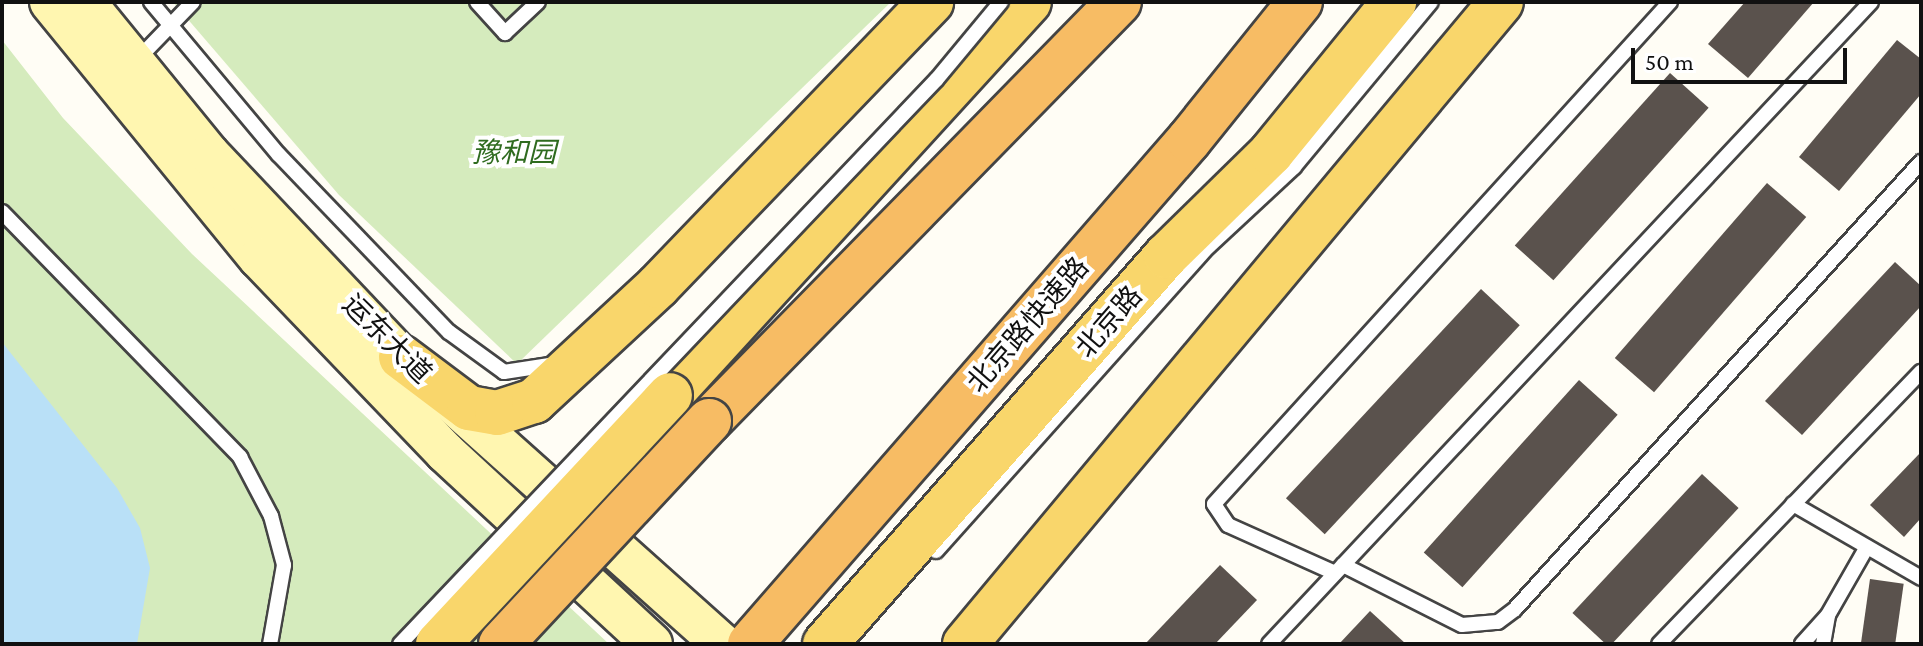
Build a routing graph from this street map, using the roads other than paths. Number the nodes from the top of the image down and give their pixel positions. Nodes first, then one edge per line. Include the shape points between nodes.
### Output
1 (50, 2) edge
2 (85, 2) edge
3 (151, 2) edge
4 (193, 2) edge
5 (477, 2) edge
6 (538, 2) edge
7 (910, 2) edge
8 (931, 2) edge
9 (1001, 2) edge
10 (1029, 2) edge
11 (1104, 2) edge
12 (1119, 2) edge
13 (1300, 2) edge
14 (1335, 2) edge
15 (1394, 2) edge
16 (1431, 2) edge
17 (1501, 2) edge
18 (1670, 2) edge
19 (1871, 2) edge
20 (170, 26) junction
21 (132, 65) junction
22 (1019, 99) junction
23 (1921, 162) edge
24 (2, 212) edge
25 (1109, 232) junction
26 (401, 357) junction
27 (1088, 364) junction
28 (1921, 372) edge
29 (1793, 504) junction
30 (1867, 547) junction
31 (927, 561) dead end
32 (1339, 569) junction
33 (1921, 578) edge
34 (1828, 615) junction
35 (270, 644) edge
36 (400, 644) edge
37 (438, 644) edge
38 (501, 644) edge
39 (652, 644) edge
40 (722, 644) edge
41 (750, 644) edge
42 (825, 644) edge
43 (965, 644) edge
44 (1269, 644) edge
45 (1659, 644) edge
46 (1802, 644) edge
47 (1823, 644) edge

1 - 39 main road, 运东大道 via 259,258 445,452
2 - 21 main road, 运东大道
3 - 20 lane
4 - 20 lane
5 - 6 lane via 505,33
7 - 20 lane via 622,299 556,362 528,374 504,372 449,332 279,155
8 - 26 main road via 658,286 534,401 497,413 469,408
9 - 36 lane, bridge via 937,79
10 - 37 main road, bridge
11 - 22 highway
12 - 22 highway
13 - 25 highway, 北京路快速路
14 - 25 highway via 1265,86
15 - 27 main road, 北京路
16 - 27 lane via 1294,167
17 - 43 main road
18 - 32 lane via 1214,504 1228,525
19 - 32 lane
20 - 21 lane
21 - 26 main road, 运东大道
22 - 38 highway, bridge
23 - 32 lane via 1498,622 1462,625
24 - 35 lane via 240,457 271,516 284,565
25 - 41 highway, 北京路快速路
26 - 40 main road, 运东大道
27 - 31 lane
27 - 42 main road, 北京路
28 - 29 lane
29 - 30 lane
29 - 45 lane
30 - 33 lane
30 - 34 lane
32 - 44 lane
34 - 46 lane
34 - 47 lane

